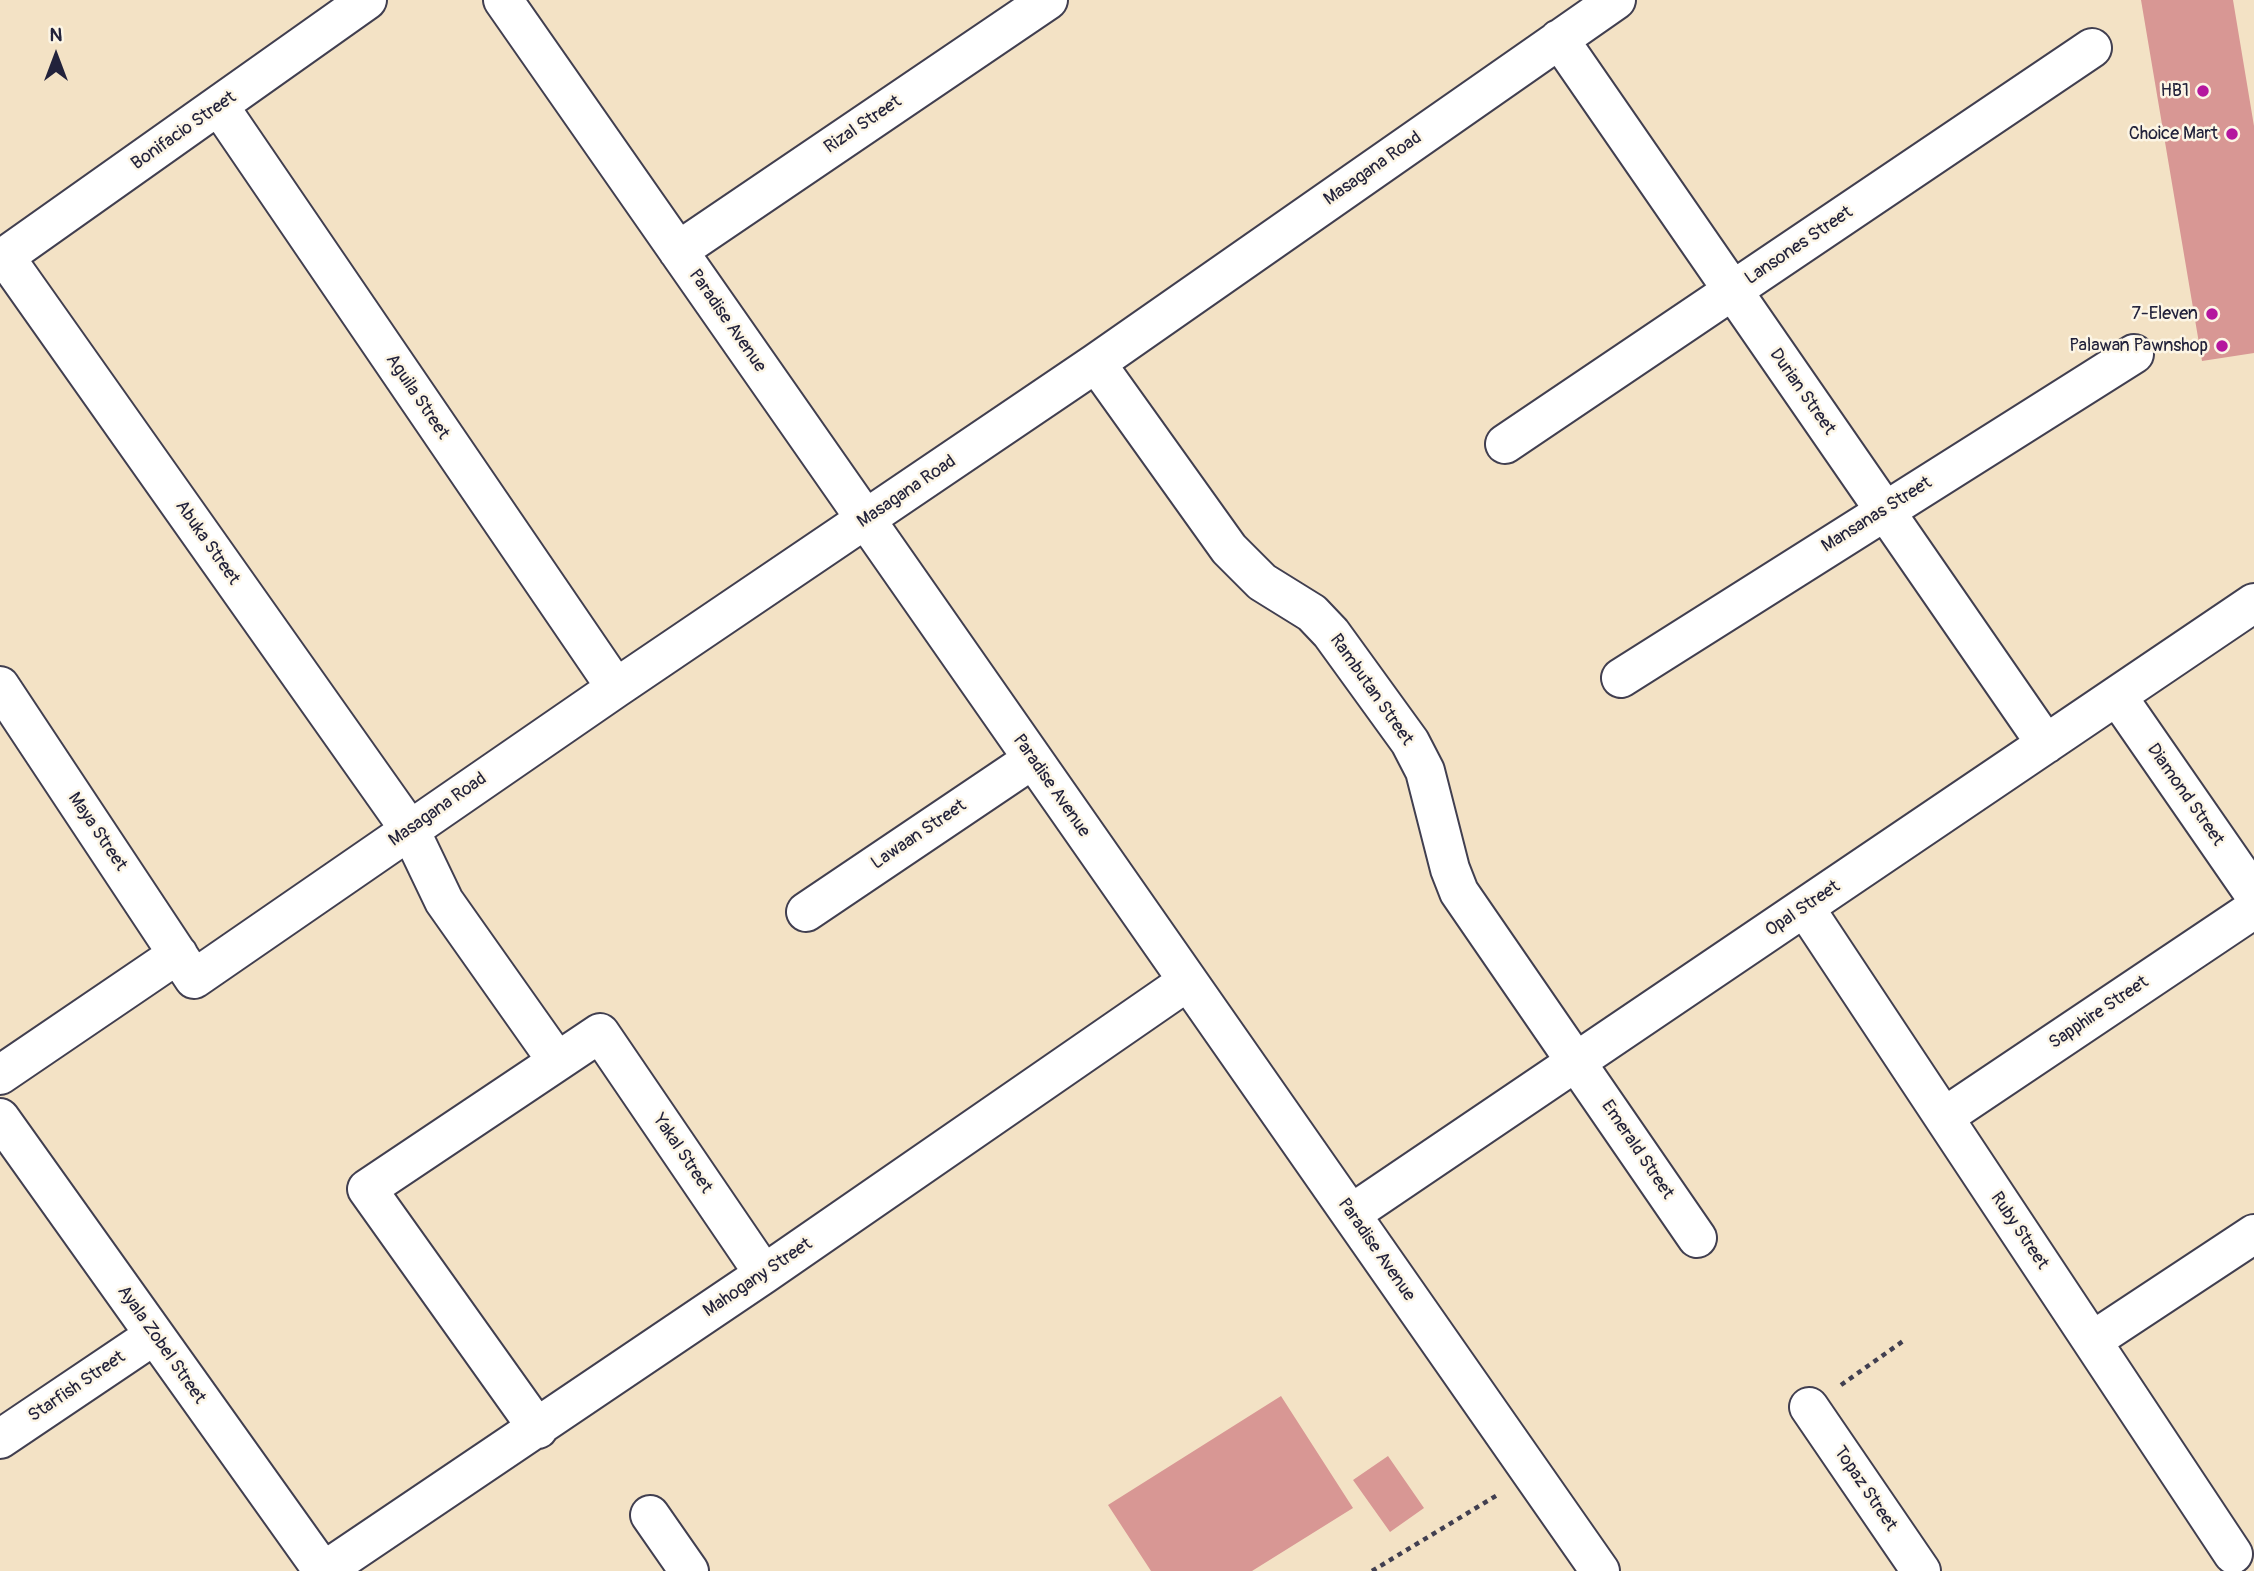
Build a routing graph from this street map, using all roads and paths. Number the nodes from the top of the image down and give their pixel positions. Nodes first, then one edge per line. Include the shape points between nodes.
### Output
1 (367, 0) edge
2 (503, 0) edge
3 (1048, 0) edge
4 (1616, 0) edge
5 (1559, 39) junction
6 (2092, 48) dead end
7 (219, 106) junction
8 (678, 251) junction
9 (2, 259) edge
10 (1732, 290) junction
11 (2134, 354) dead end
12 (1096, 363) junction
13 (1505, 444) dead end
14 (1885, 511) junction
15 (866, 520) junction
16 (2254, 603) edge
17 (1621, 678) dead end
18 (0, 686) edge
19 (616, 688) junction
20 (2117, 696) junction
21 (2046, 744) junction
22 (1033, 759) junction
23 (410, 830) junction
24 (2254, 894) edge
25 (1805, 908) junction
26 (2254, 909) edge
27 (806, 912) dead end
28 (186, 966) junction
29 (1188, 981) junction
30 (557, 1061) junction
31 (1578, 1062) junction
32 (0, 1075) edge
33 (1944, 1117) junction
34 (0, 1118) edge
35 (1351, 1214) junction
36 (2254, 1234) edge
37 (1697, 1238) dead end
38 (764, 1274) junction
39 (153, 1336) junction
40 (1906, 1339) dead end
41 (2092, 1341) junction
42 (1809, 1407) joint
43 (538, 1429) junction
44 (0, 1439) edge
45 (1533, 1474) junction
46 (650, 1515) dead end
47 (2231, 1555) edge
48 (323, 1571) edge
49 (689, 1571) edge
50 (1372, 1571) edge
51 (1600, 1571) edge
52 (1921, 1571) edge

1 - 7 street, Bonifacio Street
2 - 8 street, Paradise Avenue
3 - 8 street, Rizal Street
4 - 5 street, Masagana Road
5 - 10 street, Durian Street
5 - 12 street, Masagana Road
6 - 10 street, Lansones Street
7 - 9 street, Bonifacio Street
7 - 19 street, Aguila Street
8 - 15 street, Paradise Avenue
9 - 23 street, Abuka Street
10 - 13 street, Lansones Street
10 - 14 street, Durian Street
11 - 14 street, Mansanas Street
12 - 15 street, Masagana Road
12 - 31 street, Rambutan Street via 1229,550 1262,582 1312,613 1331,633 1409,743 1425,771 1460,892
14 - 17 street, Mansanas Street
14 - 21 street, Durian Street
15 - 19 street, Masagana Road
15 - 22 street, Paradise Avenue
16 - 20 street, Opal Street
18 - 28 street, Maya Street
19 - 23 street, Masagana Road
20 - 21 street, Opal Street
20 - 24 street, Diamond Street
21 - 25 street, Opal Street
22 - 27 street, Lawaan Street
22 - 29 street, Paradise Avenue
23 - 28 street, Masagana Road
23 - 30 street, Abuka Street via 444,901
25 - 31 street, Opal Street
25 - 33 street, Ruby Street
26 - 33 street, Sapphire Street
28 - 32 street, Masagana Road
29 - 35 street, Paradise Avenue
29 - 38 street, Mahogany Street
30 - 38 street, Yakal Street via 600,1033
30 - 43 street via 367,1189
31 - 35 street, Opal Street
31 - 37 street, Emerald Street
33 - 41 street, Ruby Street
34 - 39 street, Ayala Zobel Street
35 - 45 street, Paradise Avenue
36 - 41 street
38 - 43 street, Mahogany Street
39 - 44 street, Starfish Street
39 - 48 street, Ayala Zobel Street
40 - 42 path
41 - 47 street, Ruby Street
42 - 52 street, Topaz Street
43 - 48 street, Mahogany Street
45 - 50 path
45 - 51 street, Paradise Avenue
46 - 49 street

